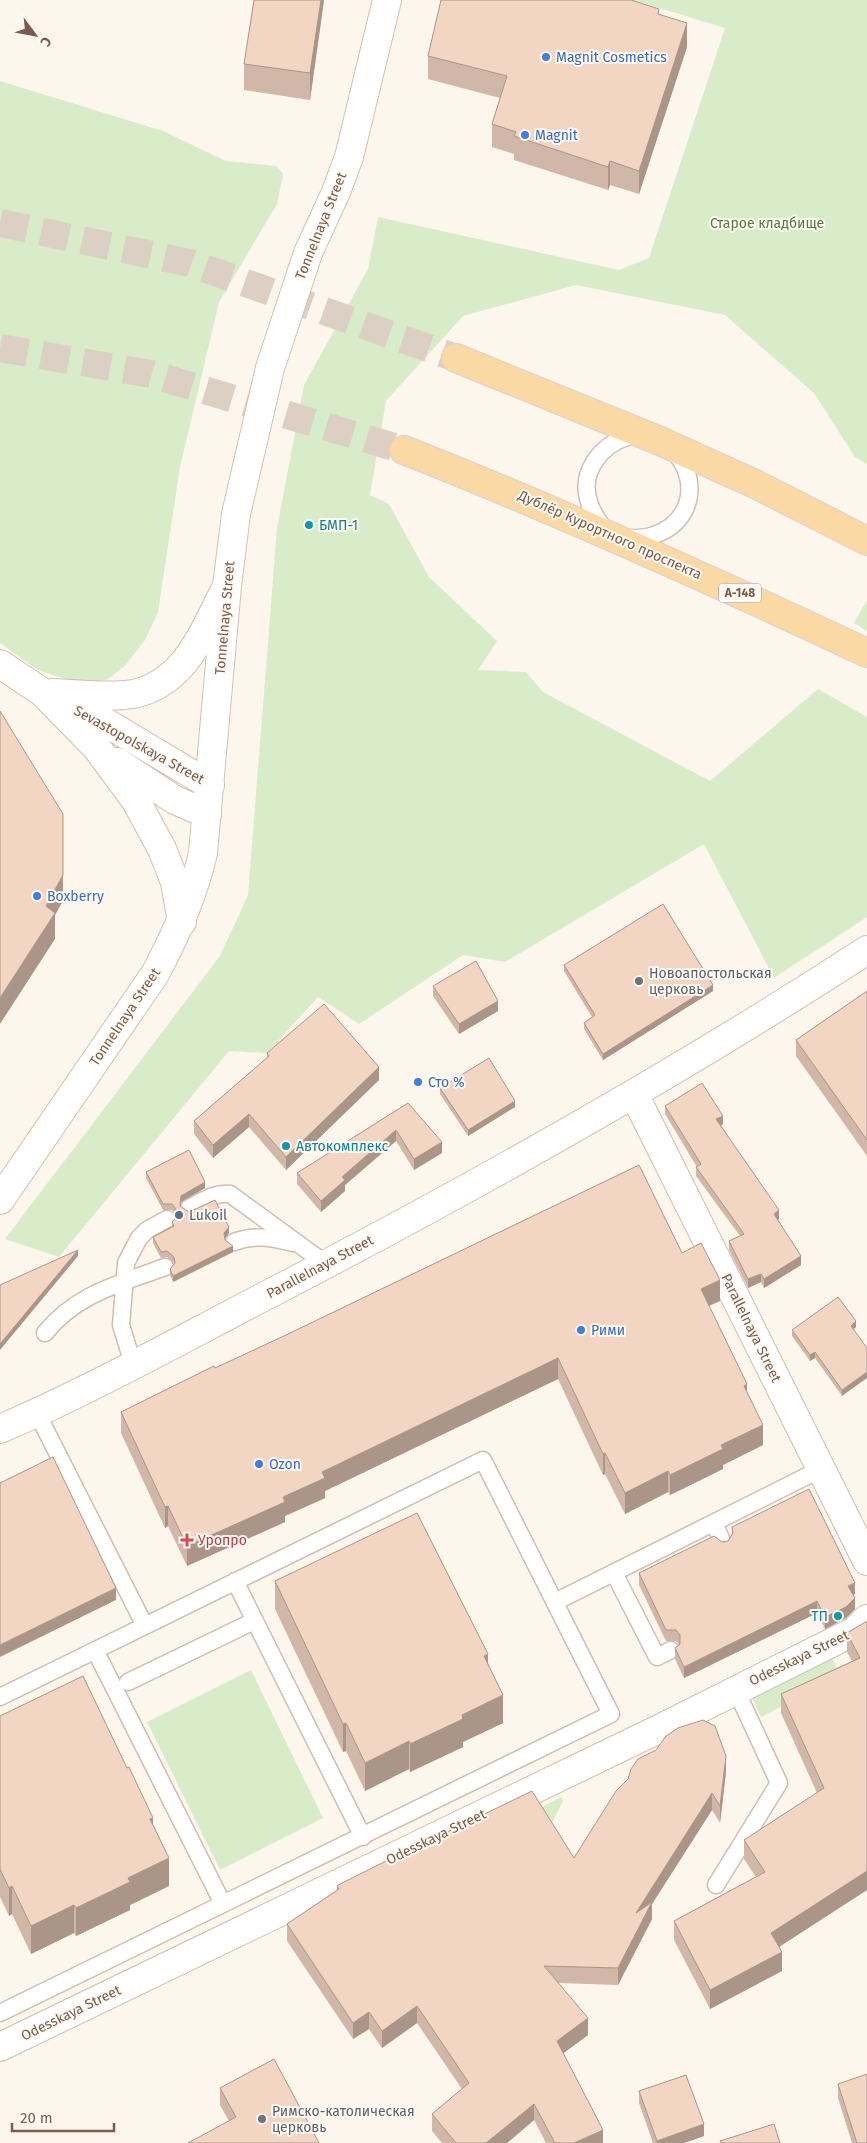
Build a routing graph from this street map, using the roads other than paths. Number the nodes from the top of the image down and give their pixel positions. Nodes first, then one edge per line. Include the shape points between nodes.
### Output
1 (387, 0) edge
2 (456, 358) tunnel mouth
3 (660, 441) junction
4 (404, 450) tunnel mouth
5 (612, 538) junction
6 (867, 541) edge
7 (226, 586) junction
8 (867, 653) edge
9 (0, 664) edge
10 (42, 692) junction
11 (97, 748) junction
12 (210, 785) junction
13 (207, 814) junction
14 (182, 922) junction
15 (867, 950) edge
16 (634, 1094) junction
17 (0, 1200) edge
18 (189, 1208) dead end
19 (167, 1219) dead end
20 (234, 1242) dead end
21 (298, 1244) junction
22 (326, 1264) junction
23 (165, 1266) dead end
24 (124, 1282) junction
25 (45, 1333) dead end
26 (133, 1364) junction
27 (37, 1413) junction
28 (0, 1429) edge
29 (821, 1469) junction
30 (714, 1523) junction
31 (723, 1543) edge
32 (867, 1562) edge
33 (614, 1573) junction
34 (234, 1581) junction
35 (555, 1602) junction
36 (867, 1619) edge
37 (254, 1621) junction
38 (144, 1624) junction
39 (95, 1650) junction
40 (671, 1650) dead end
41 (128, 1682) dead end
42 (736, 1690) junction
43 (0, 1697) edge
44 (363, 1837) junction
45 (716, 1885) dead end
46 (223, 1904) junction
47 (0, 2013) edge
48 (0, 2047) edge

1 - 7 street, Tonnelnaya Street via 349,157 308,253 270,368 236,514
2 - 3 main road, А-148
3 - 5 lane, А-148 via 641,436 621,439 604,449 592,466 588,485 590,504
3 - 5 lane, А-148 via 676,453 686,470 689,490 684,509 672,525 655,535
3 - 6 main road, А-148 via 755,484
4 - 5 main road, Дублёр Курортного проспекта / А-148 via 520,496
5 - 8 main road, Дублёр Курортного проспекта / А-148 via 705,577
7 - 10 street, Sevastopolskaya Street via 187,662 162,683 132,694
7 - 12 street, Tonnelnaya Street
9 - 10 street, Sevastopolskaya Street
10 - 11 street, Sevastopolskaya Street
10 - 12 street, Sevastopolskaya Street via 104,722
11 - 13 street, Sevastopolskaya Street via 175,800
11 - 14 street, Sevastopolskaya Street via 136,801 162,849 174,882
12 - 13 street, Tonnelnaya Street
13 - 14 street, Tonnelnaya Street via 196,884
14 - 17 street, Tonnelnaya Street via 155,974
15 - 16 street, Parallelnaya Street
16 - 22 street, Parallelnaya Street
16 - 29 street, Parallelnaya Street
18 - 21 lane via 212,1196 230,1194
19 - 24 lane via 147,1230 134,1245 126,1263
20 - 21 lane via 262,1236
21 - 22 lane
22 - 26 street, Parallelnaya Street
23 - 24 lane
24 - 25 lane via 79,1301
24 - 26 lane via 121,1325
26 - 27 street, Parallelnaya Street
27 - 28 street, Parallelnaya Street
27 - 38 lane
29 - 30 lane
29 - 32 street, Parallelnaya Street
30 - 31 lane
30 - 33 lane
33 - 35 lane
33 - 40 lane via 657,1657
34 - 35 lane via 483,1460
34 - 37 lane
34 - 38 lane
35 - 44 lane via 611,1714
36 - 42 street, Odesskaya Street via 855,1631
37 - 41 lane
37 - 44 lane
38 - 39 lane
39 - 43 lane
39 - 46 lane
42 - 45 lane via 779,1783
42 - 48 street, Odesskaya Street
44 - 46 lane
46 - 47 lane

